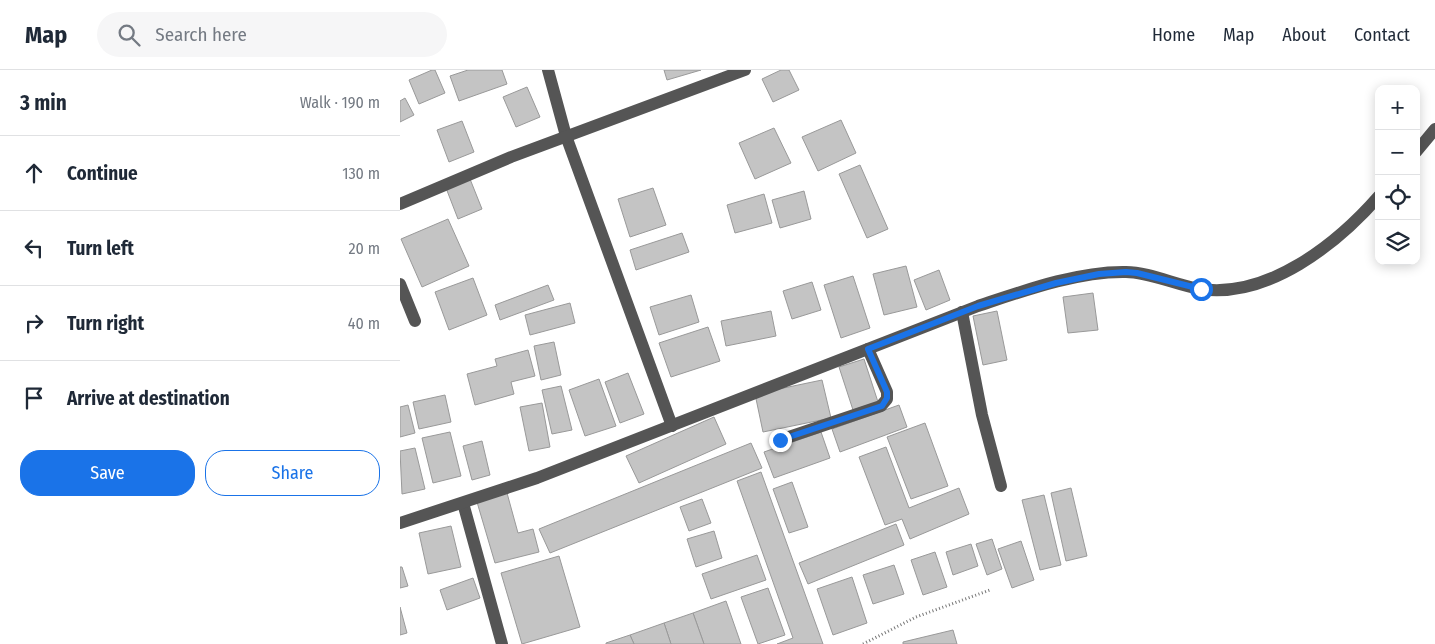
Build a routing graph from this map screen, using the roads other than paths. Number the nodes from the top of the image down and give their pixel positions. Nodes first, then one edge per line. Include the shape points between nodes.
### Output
1 (548, 70) edge
2 (745, 70) edge
3 (1435, 129) edge
4 (566, 136) junction
5 (1420, 147) edge
6 (1375, 200) edge
7 (400, 204) edge
8 (400, 284) edge
9 (962, 312) junction
10 (415, 321) dead end
11 (868, 349) junction
12 (672, 426) junction
13 (780, 440) dead end
14 (1000, 486) dead end
15 (463, 503) junction
16 (400, 523) edge
17 (502, 644) edge

1 - 4 street
2 - 4 street
3 - 5 street
4 - 7 street
4 - 12 street
6 - 9 street via 1313,256 1267,280 1222,290 1201,289 1137,273 1099,274 1024,291
8 - 10 street
9 - 11 street
9 - 14 street
11 - 12 street
11 - 13 street via 887,392 882,406
12 - 15 street
15 - 16 street
15 - 17 street

